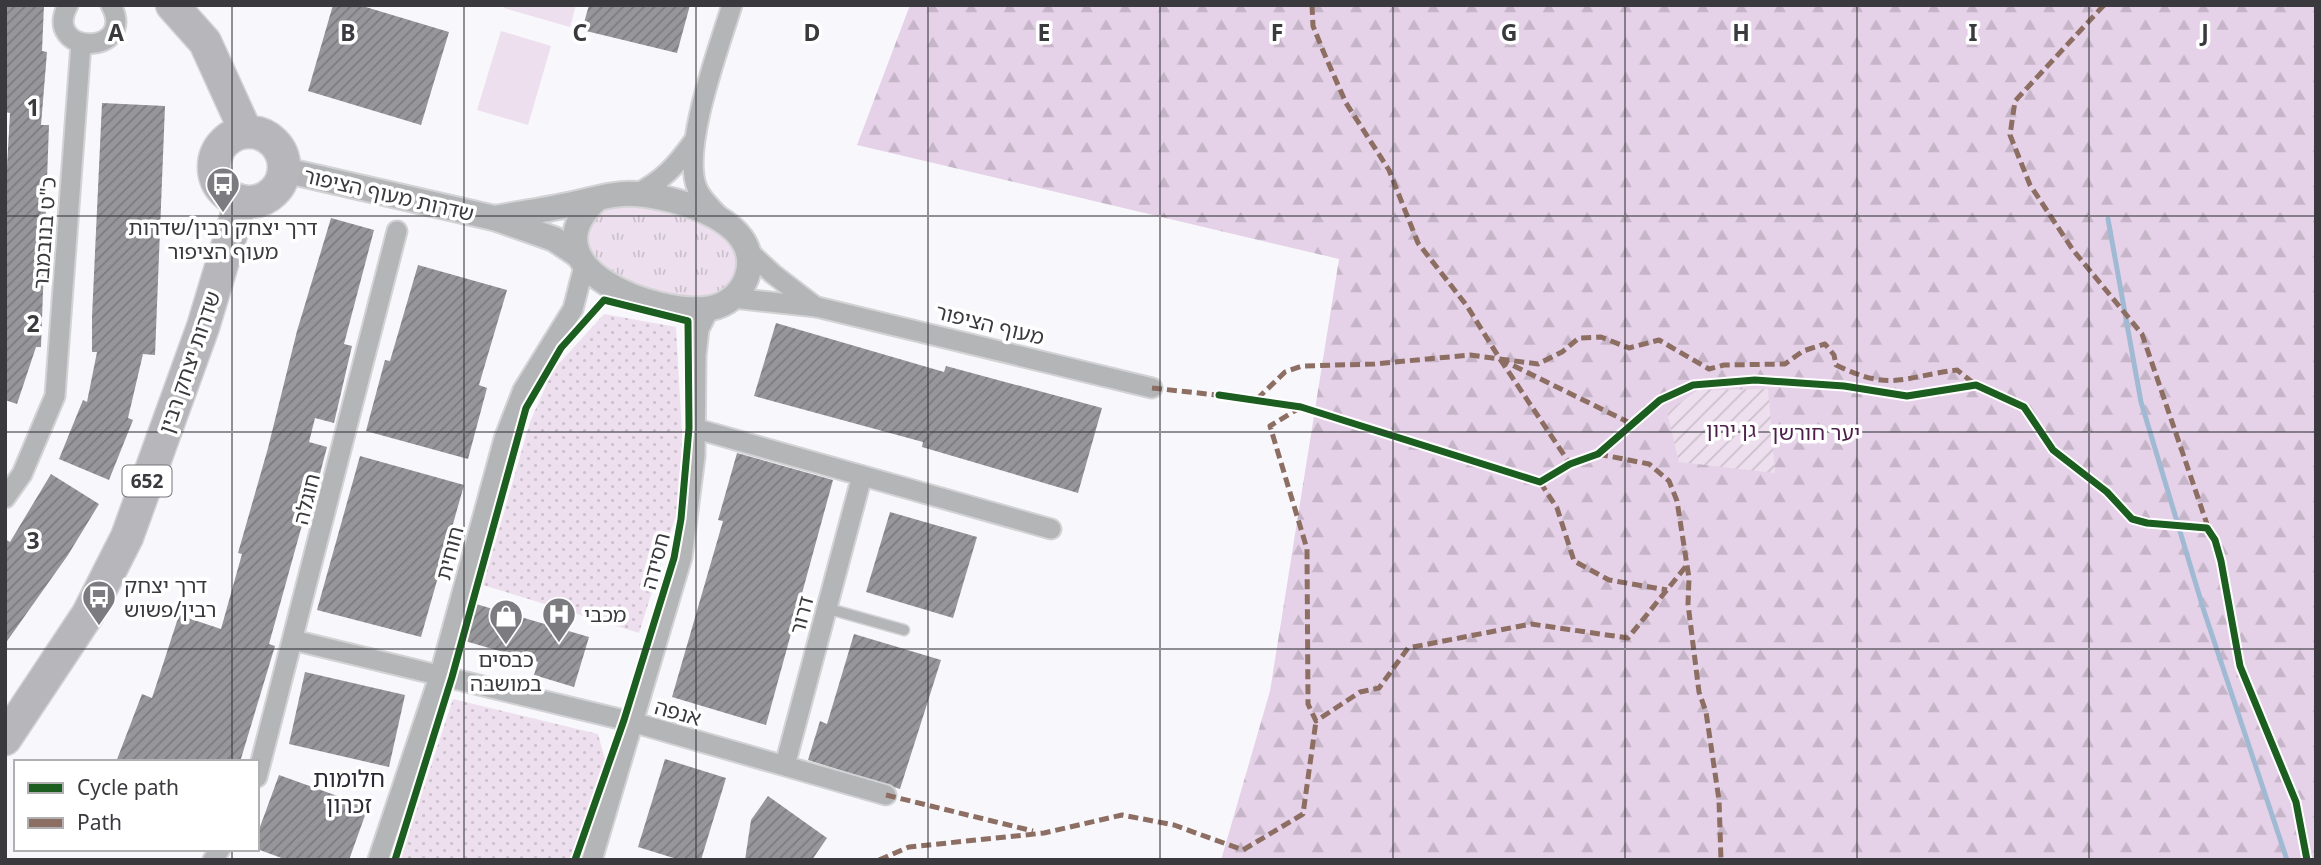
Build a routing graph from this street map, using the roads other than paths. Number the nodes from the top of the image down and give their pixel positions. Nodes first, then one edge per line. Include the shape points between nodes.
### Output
1 (68, 5) edge
2 (111, 5) edge
3 (172, 5) edge
4 (732, 5) edge
5 (81, 44) junction
6 (246, 132) junction
7 (694, 142) junction
8 (284, 170) junction
9 (636, 194) junction
10 (597, 199) junction
11 (241, 201) junction
12 (494, 218) junction
13 (723, 220) junction
14 (397, 231) dead end
15 (747, 250) junction
16 (581, 260) junction
17 (733, 298) junction
18 (817, 307) junction
19 (709, 309) junction
20 (1152, 388) dead end
21 (697, 429) junction
22 (862, 476) junction
23 (5, 498) edge
24 (1051, 528) dead end
25 (827, 608) junction
26 (904, 630) dead end
27 (293, 639) junction
28 (440, 674) junction
29 (632, 722) junction
30 (5, 739) edge
31 (785, 765) junction
32 (259, 769) edge
33 (886, 795) dead end
34 (378, 860) edge
35 (592, 860) edge

1 - 5 street via 64,26
2 - 5 street via 115,17 111,33 98,44
3 - 6 main road via 205,42
4 - 7 street
5 - 23 street, כ"ט בנובמבר via 55,396 22,474
6 - 8 main road via 278,147
6 - 11 main road via 226,141 215,159 216,180 222,190
7 - 9 street via 676,167
7 - 13 street via 692,171 697,191
8 - 11 main road via 281,182 264,199
8 - 12 street, שדרות מעוף הציפור
9 - 10 street
9 - 13 street
10 - 12 street, שדרות מעוף הציפור
10 - 16 street via 578,224
11 - 30 main road, שדרות יצחק רבין / 652 via 203,327 127,537 88,614
12 - 16 street, שדרות מעוף הציפור via 554,239
13 - 15 street via 734,228
14 - 27 street, חוגלה
15 - 17 street via 747,276
15 - 18 street, מעוף הציפור
16 - 19 street via 593,276 648,300
16 - 28 street, חוחית via 573,309 523,390 504,439
17 - 18 street, מעוף הציפור
17 - 19 street
18 - 20 street, מעוף הציפור
19 - 21 street, חסידה via 699,329 696,355
21 - 22 street
21 - 29 street, חסידה via 682,557
22 - 24 street
22 - 25 street, דרור
25 - 26 lane
25 - 31 street, דרור
27 - 28 street, אנפה
27 - 32 street, חוגלה
28 - 29 street, אנפה
28 - 34 street, חוחית
29 - 31 street, אנפה
29 - 35 street, חסידה
31 - 33 street, אנפה

